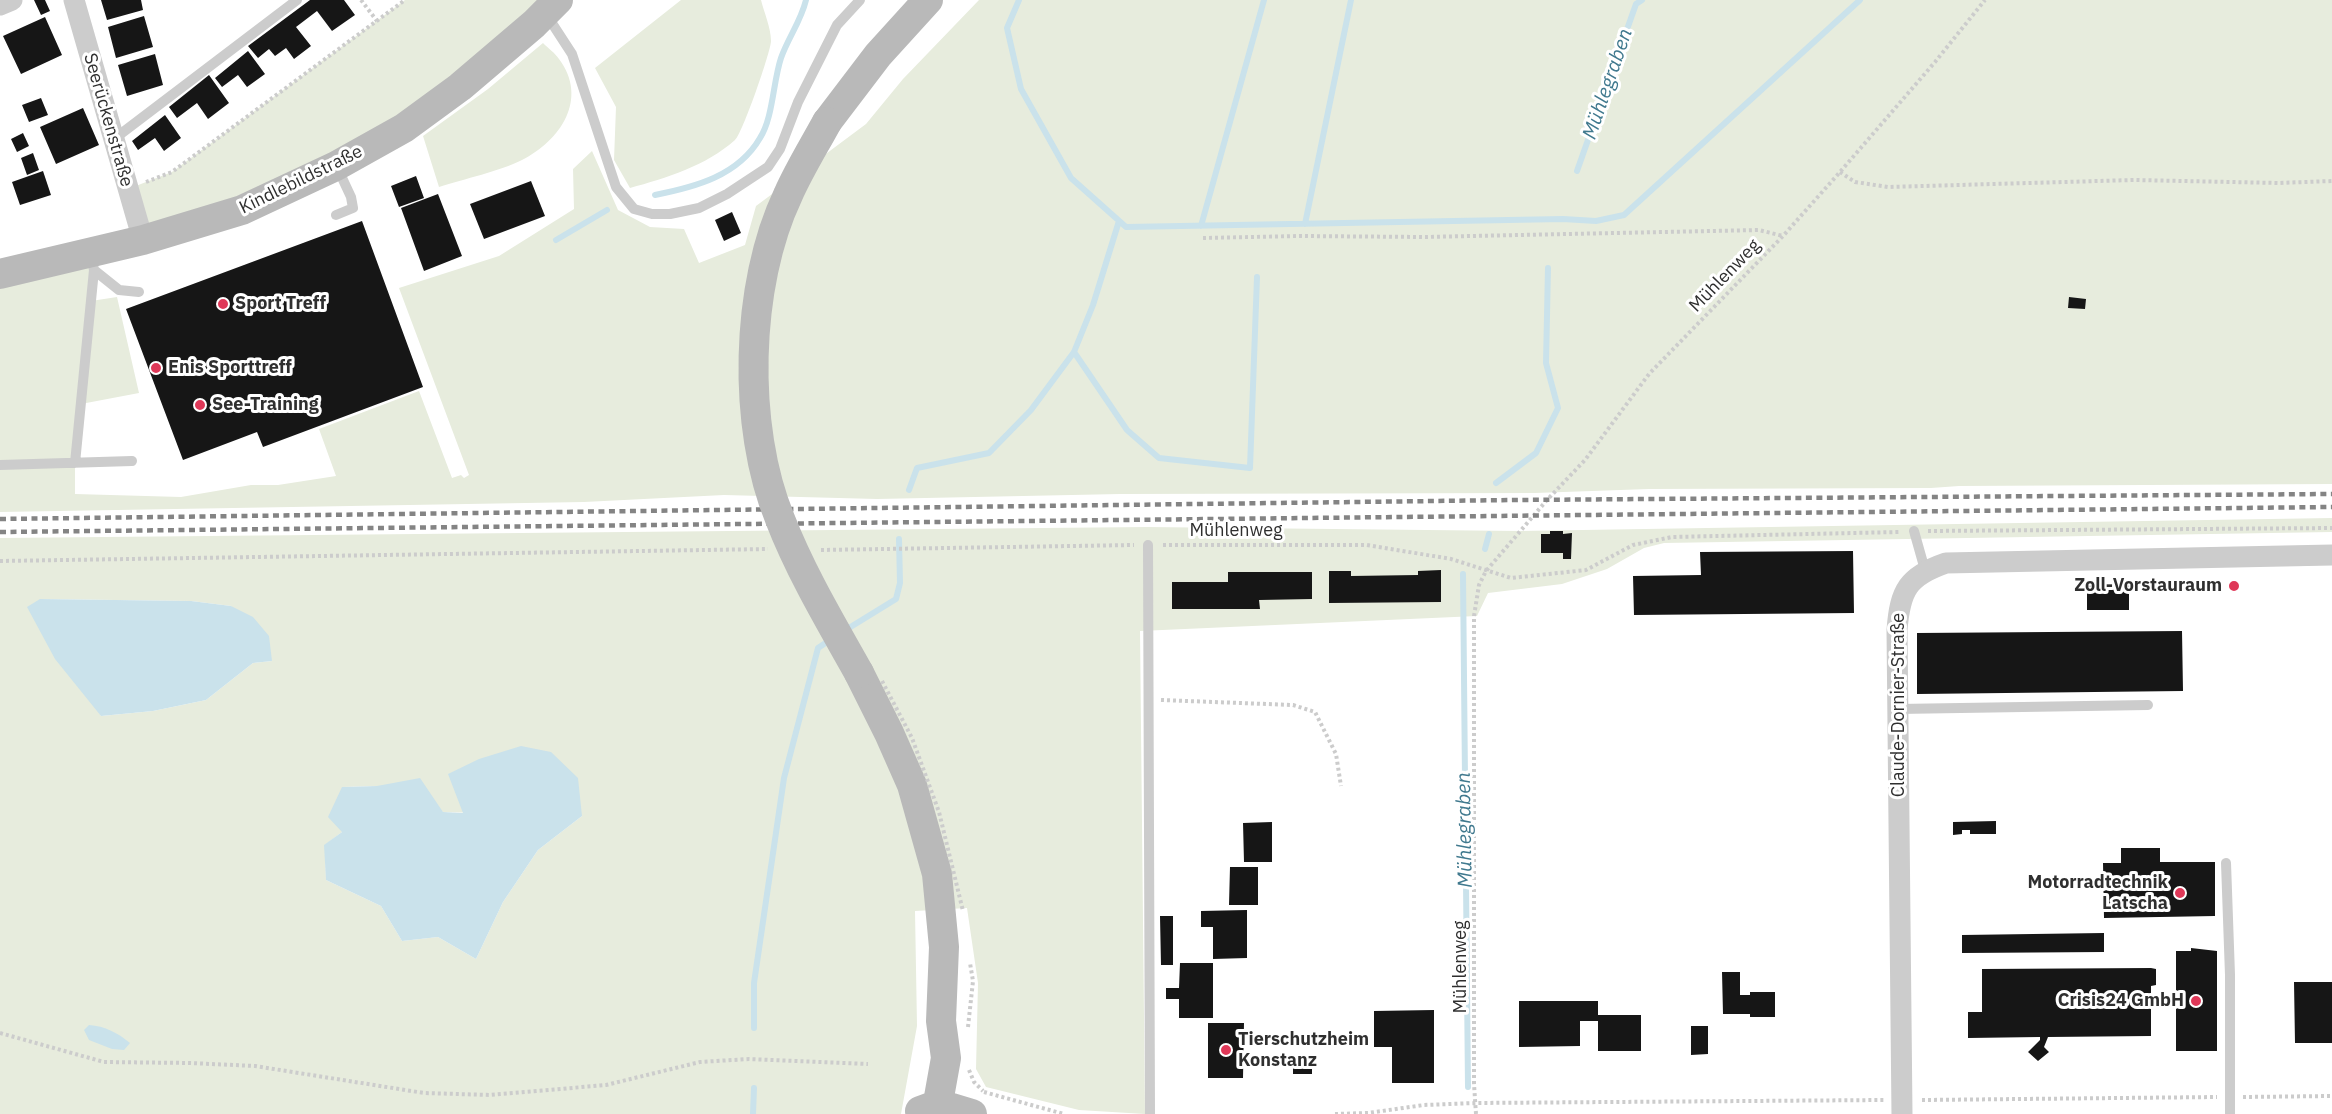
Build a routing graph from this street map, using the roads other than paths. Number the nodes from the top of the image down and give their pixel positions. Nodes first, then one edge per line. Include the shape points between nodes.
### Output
1 (12, 0) edge
2 (74, 0) edge
3 (297, 0) edge
4 (860, 0) edge
5 (928, 0) edge
6 (0, 5) edge
7 (552, 7) edge
8 (114, 139) junction
9 (336, 166) junction
10 (336, 215) dead end
11 (143, 240) junction
12 (93, 262) junction
13 (0, 274) edge
14 (140, 292) dead end
15 (132, 461) dead end
16 (75, 463) junction
17 (0, 465) edge
18 (1914, 531) road end
19 (1148, 545) road end
20 (2332, 555) edge
21 (1925, 570) junction
22 (2148, 705) dead end
23 (1898, 709) junction
24 (2226, 863) dead end
25 (979, 1101) edge
26 (1902, 1107) edge
27 (926, 1112) edge
28 (1150, 1114) edge
29 (2230, 1114) edge

1 - 6 street
2 - 8 street, Seerückenstraße
3 - 8 lane
4 - 7 lane via 837,25 768,167 699,207 661,214 634,209 616,187 572,54
5 - 27 main road, bridge via 878,55 827,122 787,196 759,292 754,370 759,437 769,488 787,536 912,785 952,912 944,947 955,1026
7 - 9 main road, Kindlebildstraße via 460,87 404,128
8 - 11 street, Seerückenstraße
9 - 10 lane via 353,208
9 - 11 main road, Kindlebildstraße via 242,210
11 - 12 main road, Kindlebildstraße
12 - 13 main road, Kindlebildstraße
12 - 14 lane via 119,290
12 - 16 lane
15 - 16 lane
16 - 17 lane
18 - 21 lane
19 - 28 lane
20 - 21 street via 1946,563
21 - 23 street, Claude-Dornier-Straße via 1910,584 1899,604
22 - 23 lane
23 - 26 street, Claude-Dornier-Straße
24 - 29 lane
25 - 27 main road

